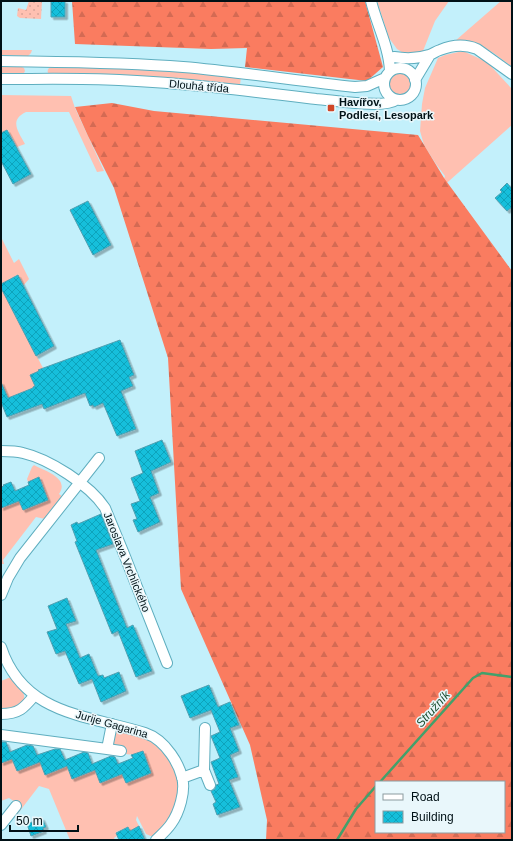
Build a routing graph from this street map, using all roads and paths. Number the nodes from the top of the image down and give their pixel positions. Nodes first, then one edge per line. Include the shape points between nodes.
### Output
1 (371, 1) edge
2 (391, 53) junction
3 (430, 55) junction
4 (417, 58) junction
5 (1, 62) edge
6 (402, 68) junction
7 (512, 74) edge
8 (387, 75) junction
9 (1, 79) edge
10 (415, 80) junction
11 (396, 100) junction
12 (1, 451) edge
13 (99, 458) dead end
14 (80, 483) junction
15 (1, 595) edge
16 (1, 647) edge
17 (167, 663) dead end
18 (34, 696) junction
19 (1, 714) edge
20 (112, 724) junction
21 (205, 728) dead end
22 (1, 735) edge
23 (107, 749) junction
24 (121, 751) dead end
25 (204, 770) junction
26 (182, 778) junction
27 (210, 785) dead end
28 (16, 806) dead end
29 (1, 825) edge
30 (156, 840) edge

1 - 2 street
2 - 4 street via 408,59
2 - 6 street
2 - 8 street
3 - 4 street
3 - 7 street via 447,47 472,47
3 - 10 street
4 - 6 street
5 - 8 street, Dlouhá třída via 168,66 355,87 367,86
6 - 8 street via 394,69
6 - 10 street via 408,70
8 - 11 street via 384,89
9 - 11 street, Dlouhá třída via 118,80 360,103 387,104
10 - 11 street via 416,87 411,95
12 - 14 street, Jaroslava Vrchlického via 24,453 37,458
13 - 14 street
14 - 15 street via 20,558
14 - 17 street, Jaroslava Vrchlického via 105,508
16 - 18 street, Jurije Gagarina via 10,669
18 - 19 street via 20,710
18 - 20 street, Jurije Gagarina via 60,709
20 - 23 street
20 - 26 street, Jurije Gagarina via 158,739 174,759
21 - 25 street
22 - 23 street
23 - 24 street
25 - 26 street
25 - 27 street
26 - 30 street, Jurije Gagarina via 181,800 177,814
28 - 29 street

